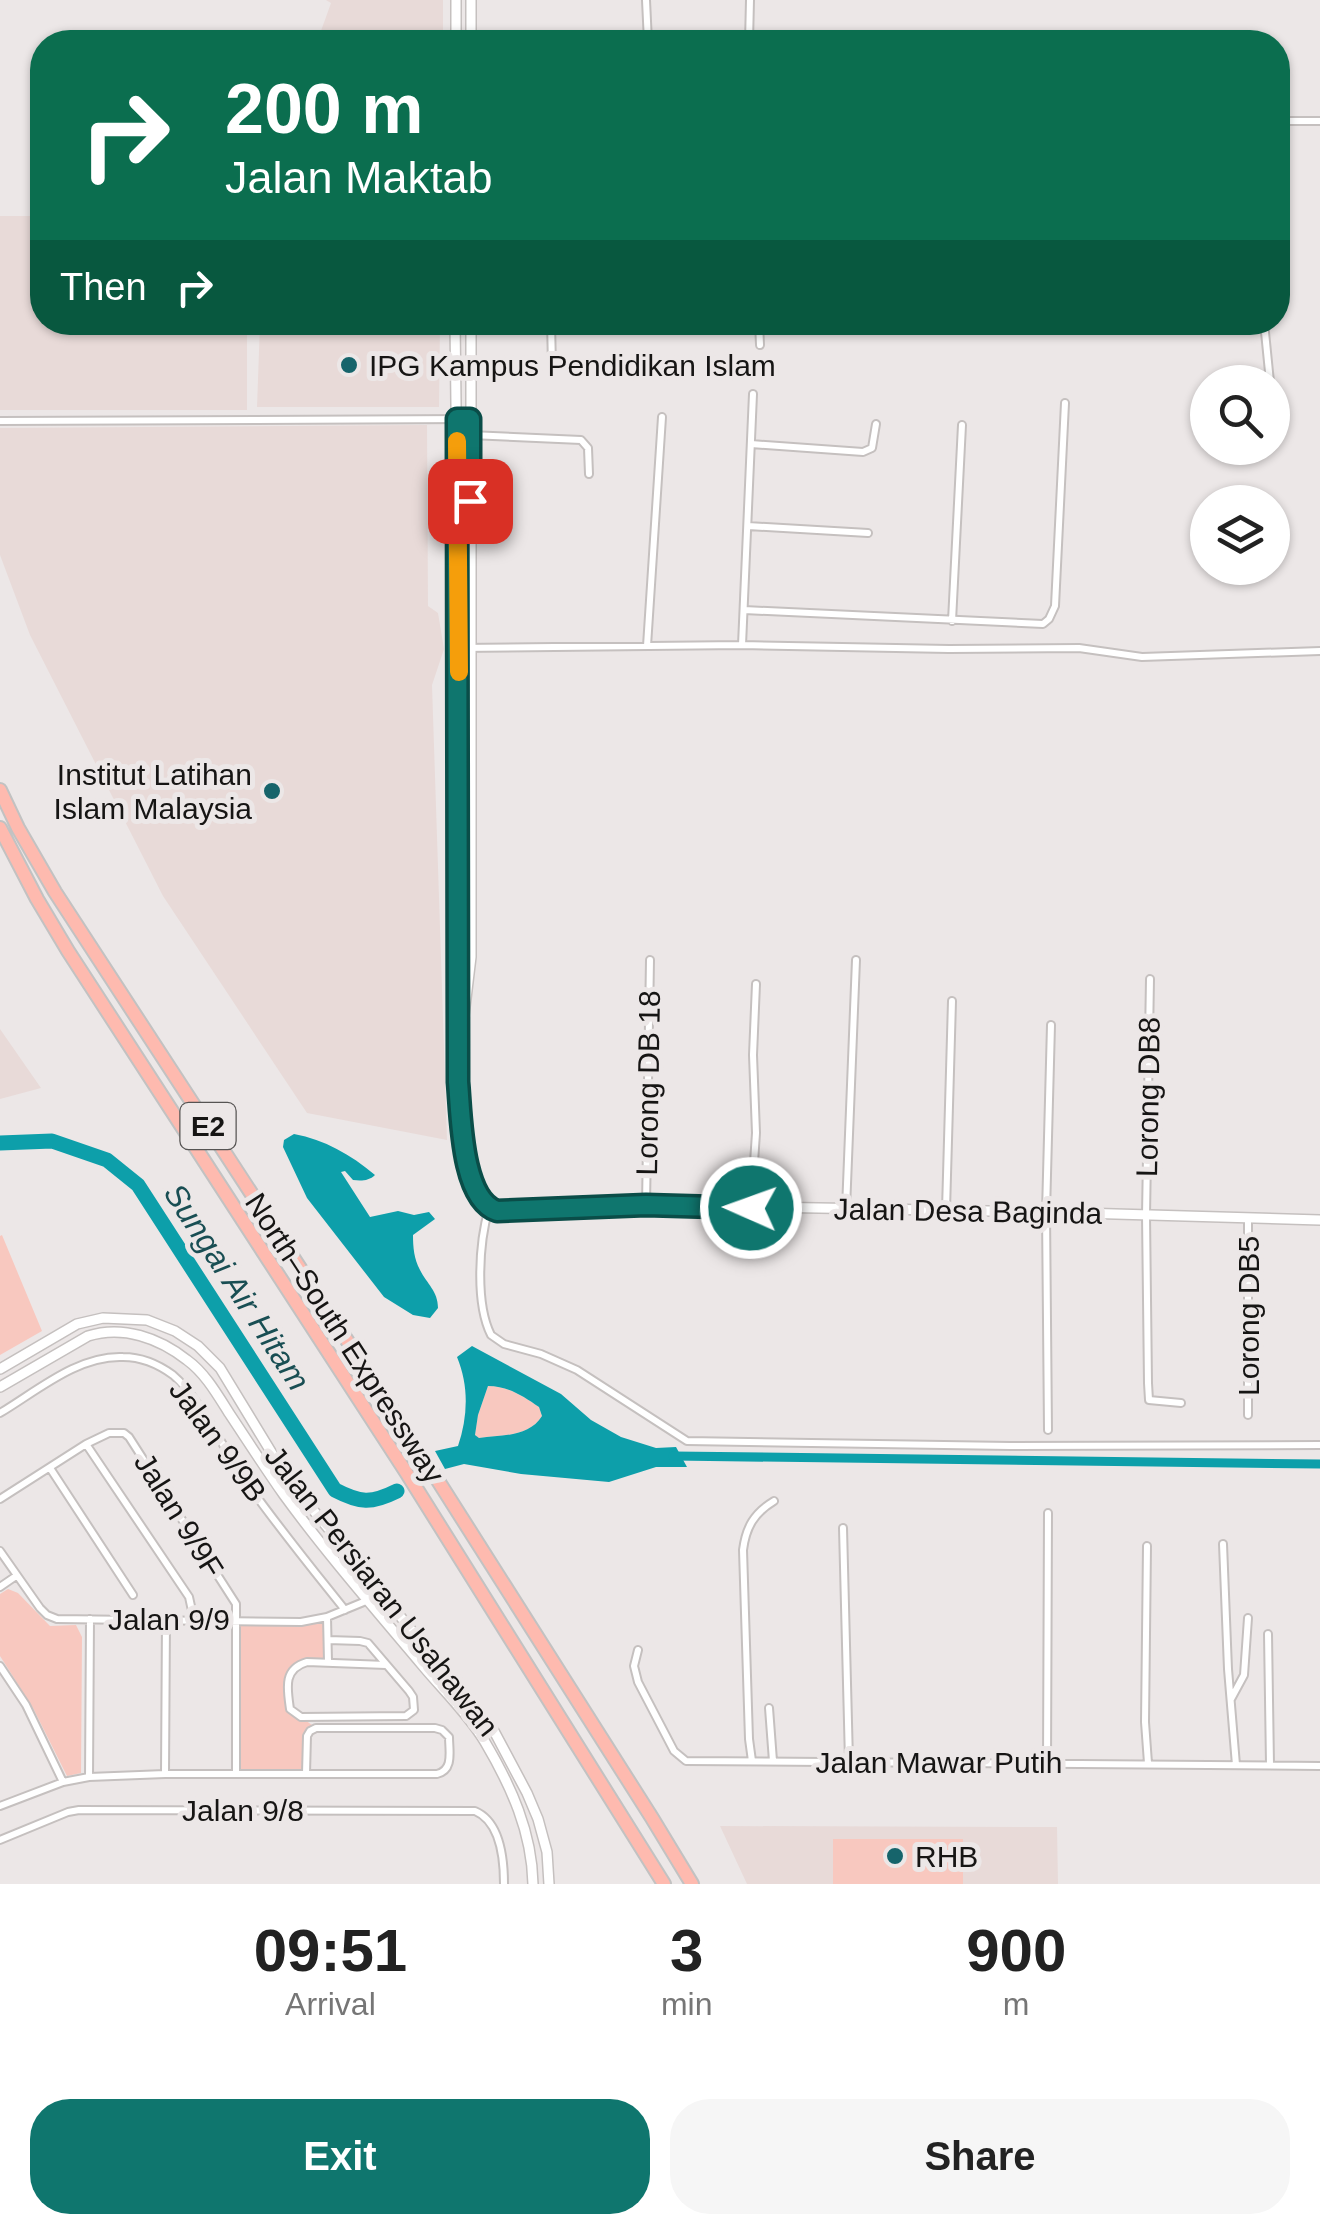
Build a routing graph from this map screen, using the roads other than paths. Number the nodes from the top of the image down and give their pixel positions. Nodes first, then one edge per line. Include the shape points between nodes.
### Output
1 (456, 0) edge
2 (470, 0) edge
3 (646, 0) edge
4 (750, 0) edge
5 (456, 30) edge
6 (470, 30) edge
7 (647, 30) edge
8 (749, 30) edge
9 (1290, 121) edge
10 (1320, 121) edge
11 (455, 335) edge
12 (470, 335) edge
13 (551, 335) edge
14 (759, 335) edge
15 (1265, 335) edge
16 (760, 345) dead end
17 (1268, 365) edge
18 (552, 366) dead end
19 (753, 394) dead end
20 (1064, 403) dead end
21 (662, 417) dead end
22 (457, 419) junction
23 (470, 419) junction
24 (0, 420) edge
25 (876, 424) dead end
26 (962, 424) dead end
27 (470, 435) junction
28 (751, 444) junction
29 (590, 474) dead end
30 (748, 526) junction
31 (868, 534) dead end
32 (744, 610) junction
33 (952, 621) junction
34 (742, 645) junction
35 (647, 646) junction
36 (464, 648) junction
37 (1320, 651) edge
38 (0, 790) edge
39 (0, 828) edge
40 (650, 960) dead end
41 (856, 960) dead end
42 (1150, 978) dead end
43 (756, 984) dead end
44 (952, 1001) dead end
45 (1051, 1025) dead end
46 (646, 1205) junction
47 (751, 1208) junction
48 (846, 1209) junction
49 (493, 1210) junction
50 (946, 1210) junction
51 (1046, 1212) junction
52 (1146, 1215) junction
53 (1248, 1218) junction
54 (1320, 1220) edge
55 (0, 1368) edge
56 (0, 1387) edge
57 (1181, 1403) dead end
58 (0, 1413) edge
59 (1248, 1414) dead end
60 (1048, 1430) dead end
61 (86, 1444) junction
62 (1320, 1445) edge
63 (50, 1468) junction
64 (0, 1499) edge
65 (774, 1501) dead end
66 (1048, 1513) dead end
67 (844, 1528) dead end
68 (1223, 1544) dead end
69 (1146, 1546) dead end
70 (0, 1551) edge
71 (16, 1576) junction
72 (0, 1586) edge
73 (383, 1594) junction
74 (133, 1596) dead end
75 (367, 1600) junction
76 (345, 1610) junction
77 (327, 1618) junction
78 (1248, 1618) dead end
79 (90, 1619) junction
80 (166, 1620) junction
81 (194, 1620) junction
82 (237, 1620) junction
83 (1268, 1634) dead end
84 (328, 1640) junction
85 (638, 1650) dead end
86 (328, 1662) junction
87 (386, 1664) junction
88 (0, 1666) edge
89 (1230, 1699) junction
90 (769, 1708) dead end
91 (752, 1761) junction
92 (773, 1761) junction
93 (850, 1761) junction
94 (1047, 1763) junction
95 (1148, 1764) junction
96 (1236, 1764) junction
97 (1270, 1765) junction
98 (1320, 1766) edge
99 (236, 1773) junction
100 (306, 1773) junction
101 (165, 1774) junction
102 (89, 1777) junction
103 (63, 1782) junction
104 (0, 1806) edge
105 (0, 1840) edge
106 (504, 1884) edge
107 (533, 1884) edge
108 (549, 1884) edge
109 (664, 1884) edge
110 (692, 1884) edge

1 - 5 street
2 - 6 street
3 - 7 street
4 - 8 street
9 - 10 street
11 - 22 street
12 - 23 street
13 - 18 street
14 - 16 street
15 - 17 street
19 - 28 street
20 - 33 street via 1055,606 1049,620
21 - 35 street
22 - 23 street
22 - 24 street
22 - 36 street
23 - 27 street
25 - 28 street via 872,448 863,452
26 - 33 street
27 - 29 street via 581,440
27 - 36 street
28 - 30 street
30 - 31 street
30 - 32 street
32 - 33 street
32 - 34 street
34 - 35 street
34 - 37 street via 1092,648 1142,657
35 - 36 street
36 - 49 street via 458,1082 464,1154
38 - 110 highway, North–South Expressway / E2 via 55,892
39 - 109 highway, North–South Expressway / E2 via 68,951
40 - 46 street, Lorong DB 18
41 - 48 street
42 - 52 street, Lorong DB8
43 - 47 street
44 - 50 street
45 - 51 street
46 - 47 street, Jalan Desa Baginda
46 - 49 street, Jalan Desa Baginda
47 - 48 street, Jalan Desa Baginda
48 - 50 street, Jalan Desa Baginda
49 - 62 street via 480,1257 491,1335 577,1370 688,1441
50 - 51 street, Jalan Desa Baginda
51 - 52 street, Jalan Desa Baginda
51 - 60 street
52 - 53 street, Jalan Desa Baginda
52 - 57 street, Lorong DB8 via 1150,1400
53 - 54 street, Jalan Desa Baginda
53 - 59 street, Lorong DB5
55 - 73 street, Jalan Persiaran Usahawan via 83,1322 147,1320 175,1331 220,1368 287,1478
56 - 75 street, Jalan Persiaran Usahawan via 98,1333 130,1333 167,1346 208,1380 283,1494
58 - 76 street, Jalan 9/9B via 102,1358 158,1365 187,1391
61 - 63 street, Jalan 9/9F
61 - 81 street via 190,1597
61 - 82 street, Jalan 9/9F via 109,1433 130,1436 233,1599
63 - 64 street, Jalan 9/9F
63 - 74 street
65 - 91 street via 755,1515 743,1550
66 - 94 street
67 - 93 street
68 - 89 street
69 - 95 street
70 - 71 street, Jalan 9/9
71 - 72 street
71 - 79 street, Jalan 9/9 via 47,1615
73 - 75 street, Jalan 9/9
73 - 108 street, Jalan Persiaran Usahawan via 494,1731 538,1819
75 - 76 street, Jalan 9/9
75 - 107 street, Jalan Persiaran Usahawan via 482,1737 518,1808
76 - 77 street, Jalan 9/9
77 - 82 street, Jalan 9/9
77 - 84 street
78 - 89 street via 1244,1674
79 - 80 street, Jalan 9/9
79 - 102 street
80 - 81 street, Jalan 9/9
80 - 101 street
81 - 82 street, Jalan 9/9
82 - 99 street
83 - 97 street
84 - 86 street
84 - 87 street via 364,1642
85 - 91 street, Jalan Mawar Putih via 638,1682 677,1756 691,1762
86 - 87 street
86 - 87 street via 292,1669 294,1713 411,1714 413,1697
88 - 103 street
89 - 96 street
90 - 92 street
91 - 92 street, Jalan Mawar Putih
92 - 93 street, Jalan Mawar Putih
93 - 94 street, Jalan Mawar Putih
94 - 95 street, Jalan Mawar Putih
95 - 96 street, Jalan Mawar Putih
96 - 97 street, Jalan Mawar Putih
97 - 98 street, Jalan Mawar Putih
99 - 100 street
99 - 101 street
100 - 100 street via 306,1736 316,1728 442,1730 449,1737 449,1766 437,1774
101 - 102 street
102 - 103 street
103 - 104 street
105 - 106 street, Jalan 9/8 via 79,1810 475,1811 489,1819

